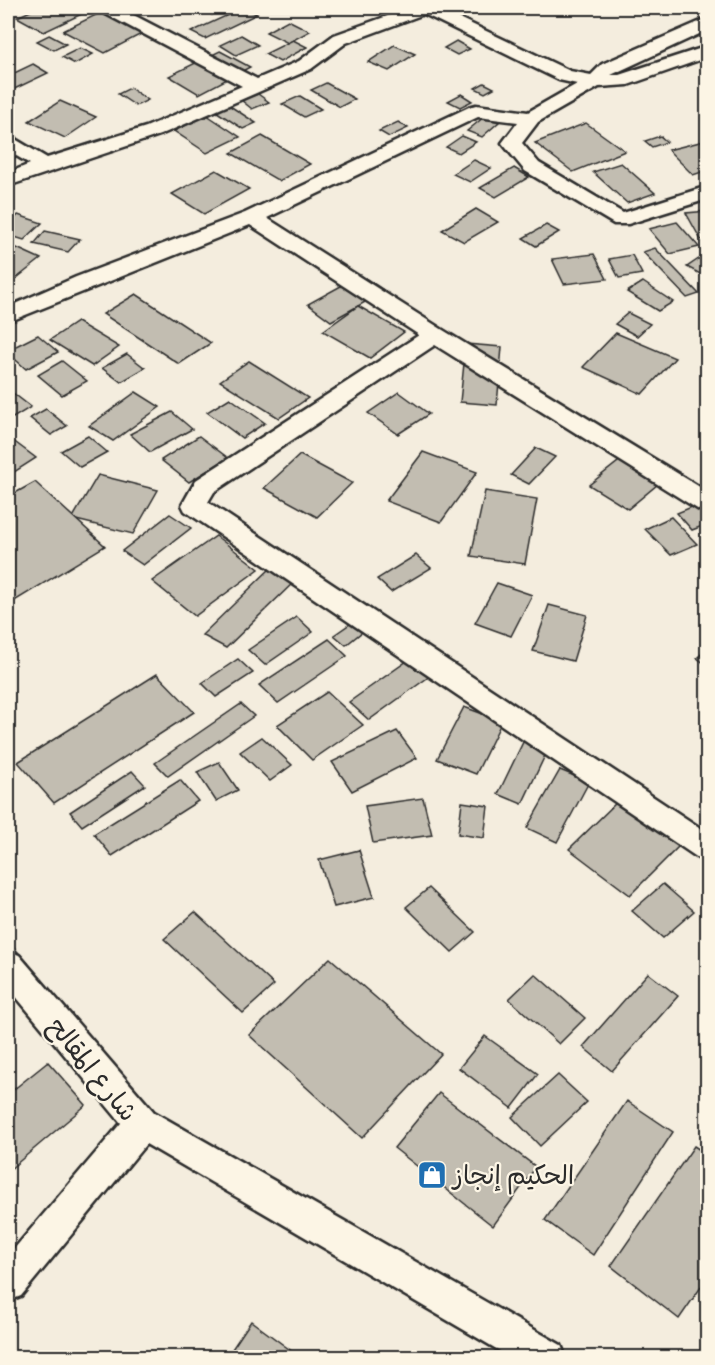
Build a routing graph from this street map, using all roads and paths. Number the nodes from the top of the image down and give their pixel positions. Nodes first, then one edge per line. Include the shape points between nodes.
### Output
1 (108, 8) edge
2 (425, 8) edge
3 (708, 23) edge
4 (708, 51) edge
5 (595, 81) junction
6 (257, 86) junction
7 (531, 117) junction
8 (8, 143) edge
9 (45, 165) junction
10 (8, 180) edge
11 (708, 192) edge
12 (252, 217) junction
13 (8, 315) edge
14 (435, 335) junction
15 (708, 504) edge
16 (708, 849) edge
17 (8, 965) edge
18 (142, 1124) junction
19 (8, 1282) edge
20 (548, 1358) edge

1 - 6 street
2 - 5 street via 565,76
2 - 6 street via 340,39 305,65
3 - 5 street via 608,68
4 - 5 street via 621,81
5 - 7 street
6 - 9 street via 153,131
7 - 11 street via 512,143 532,167 621,220
7 - 12 street via 476,111
8 - 9 street
9 - 10 street
12 - 13 street
12 - 14 street
14 - 15 street
14 - 16 street via 205,486 194,505
17 - 18 street, شارع المقالح
18 - 19 street, شارع المقالح
18 - 20 street

